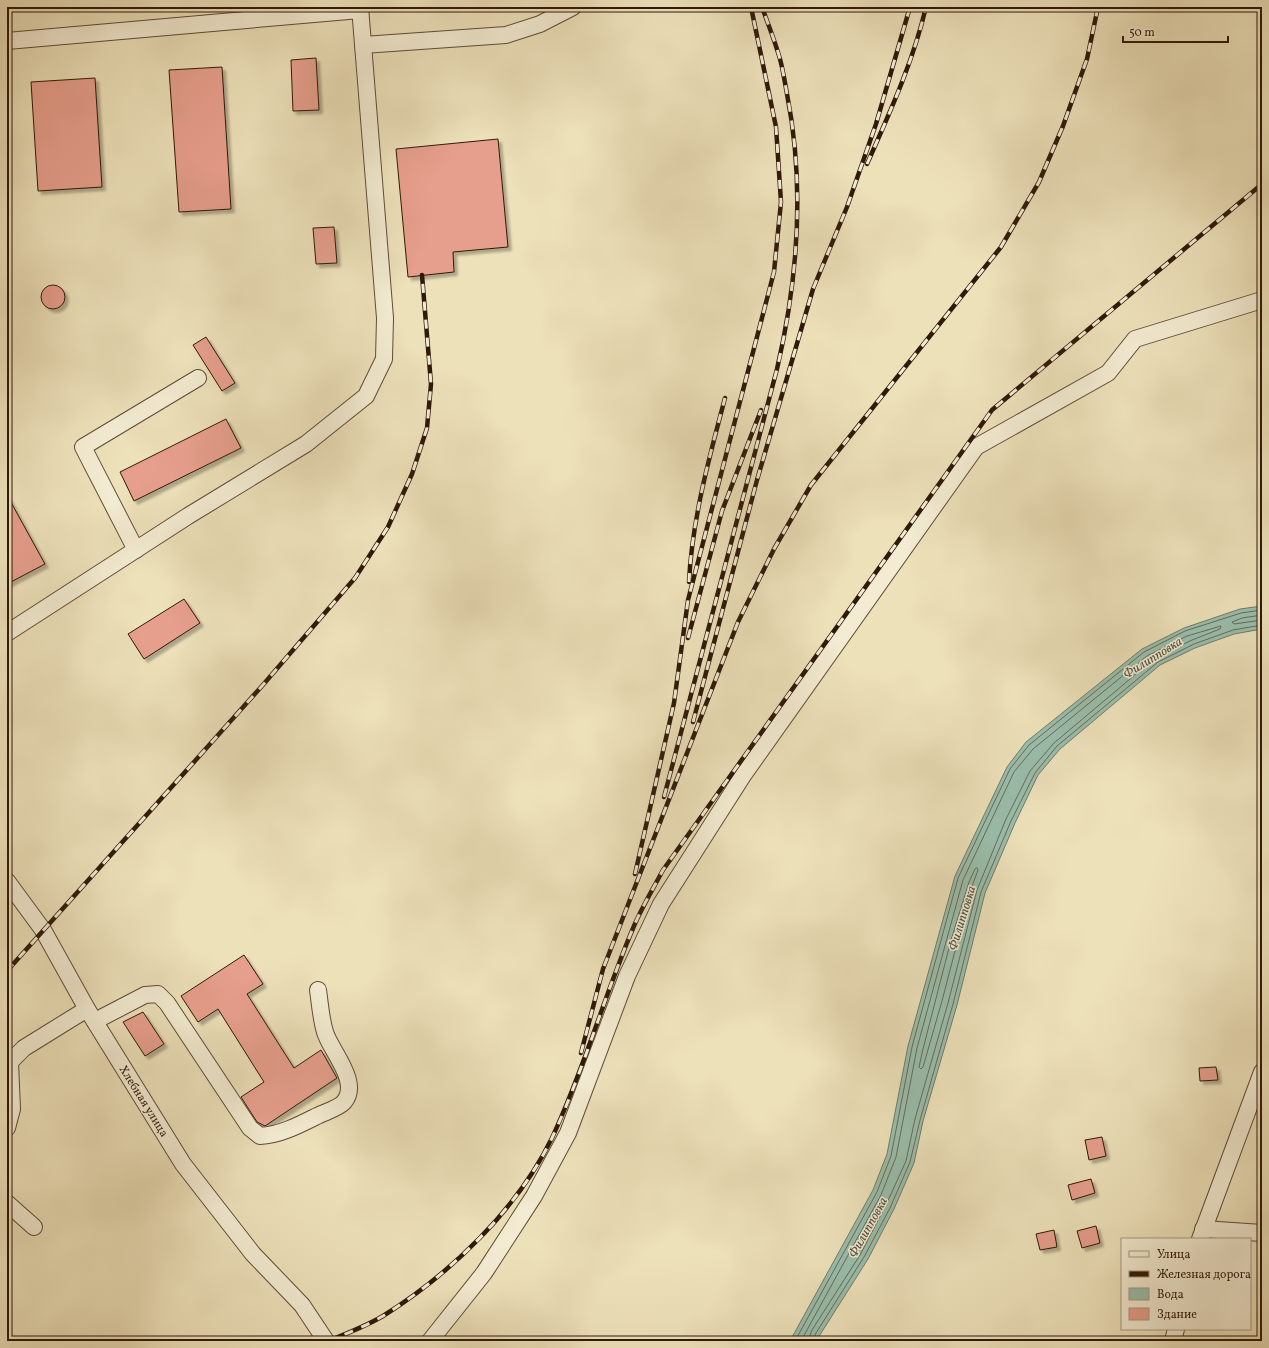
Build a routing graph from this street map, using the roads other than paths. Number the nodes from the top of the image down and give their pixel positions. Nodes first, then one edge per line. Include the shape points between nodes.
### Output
1 (573, 7) edge
2 (360, 8) edge
3 (7, 41) edge
4 (363, 45) junction
5 (1262, 300) edge
6 (198, 378) dead end
7 (136, 550) junction
8 (7, 633) edge
9 (7, 881) edge
10 (318, 990) dead end
11 (91, 1015) junction
12 (1262, 1072) edge
13 (1259, 1089) edge
14 (7, 1128) edge
15 (7, 1203) edge
16 (34, 1227) dead end
17 (1201, 1234) edge
18 (1262, 1234) edge
19 (1176, 1330) edge
20 (326, 1341) edge
21 (430, 1341) edge
22 (1173, 1341) edge

1 - 4 street via 540,24 506,35
2 - 3 street
2 - 4 street
4 - 7 street via 385,318 384,359 366,396 306,444
5 - 21 street via 1135,338 1108,373 976,447 744,774 661,904 627,976 568,1133 534,1196 484,1273
6 - 7 street via 83,447
7 - 8 street
9 - 11 street, Хлебная улица via 43,930
10 - 11 street via 325,1033 346,1074 349,1093 344,1103 273,1135 260,1136 250,1128 168,1003 158,994 145,995
11 - 14 street via 24,1048 10,1062 12,1109
11 - 20 street, Хлебная улица via 183,1164 253,1254 302,1305
12 - 13 street
13 - 17 street
15 - 16 street
17 - 18 street
19 - 22 street

